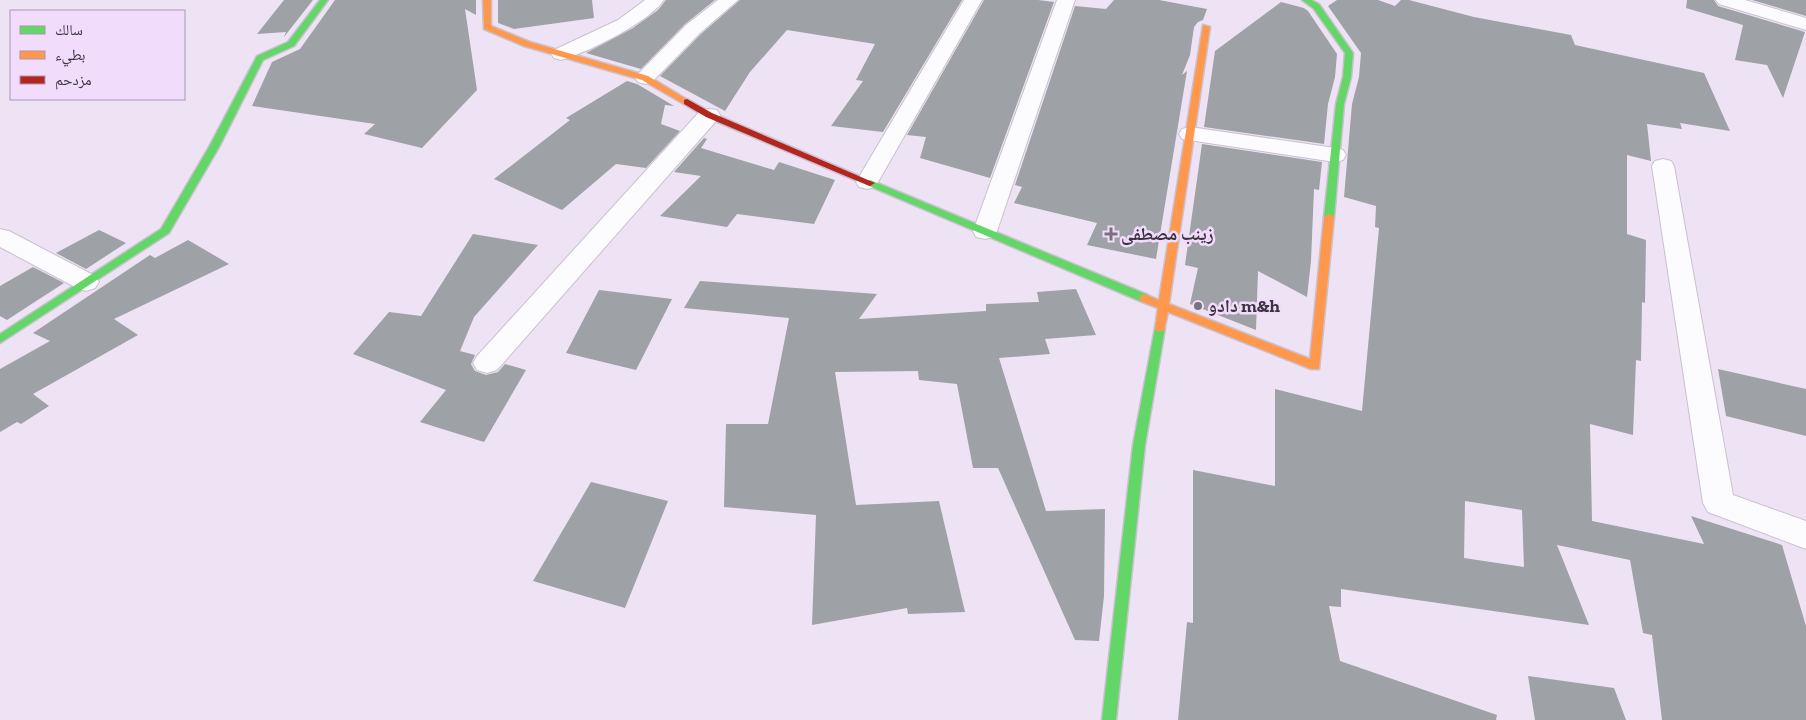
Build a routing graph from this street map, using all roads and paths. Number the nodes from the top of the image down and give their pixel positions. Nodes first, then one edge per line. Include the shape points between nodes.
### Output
1 (324, 0) edge
2 (488, 0) edge
3 (655, 0) edge
4 (729, 0) edge
5 (973, 0) edge
6 (1066, 0) edge
7 (1306, 0) edge
8 (1725, 0) edge
9 (1806, 24) edge
10 (1206, 27) dead end
11 (561, 54) junction
12 (645, 78) junction
13 (709, 115) junction
14 (1190, 134) junction
15 (1335, 155) junction
16 (1663, 166) dead end
17 (867, 182) junction
18 (985, 231) junction
19 (0, 237) edge
20 (86, 282) junction
21 (1164, 306) junction
22 (0, 340) edge
23 (487, 363) dead end
24 (1806, 535) edge
25 (1109, 720) edge

1 - 20 street via 291,44 260,58 214,147 165,231
2 - 11 street via 487,27
3 - 11 street via 615,28
4 - 12 street via 693,29
5 - 17 street
6 - 18 street
7 - 15 street via 1316,6 1349,53
8 - 9 street
10 - 14 street
11 - 12 street
12 - 13 street
13 - 17 street
13 - 23 street
14 - 15 street
14 - 21 street
15 - 21 street via 1315,366
16 - 24 street via 1719,503
17 - 18 street
18 - 21 street
19 - 20 street
20 - 22 street
21 - 25 street via 1139,445

